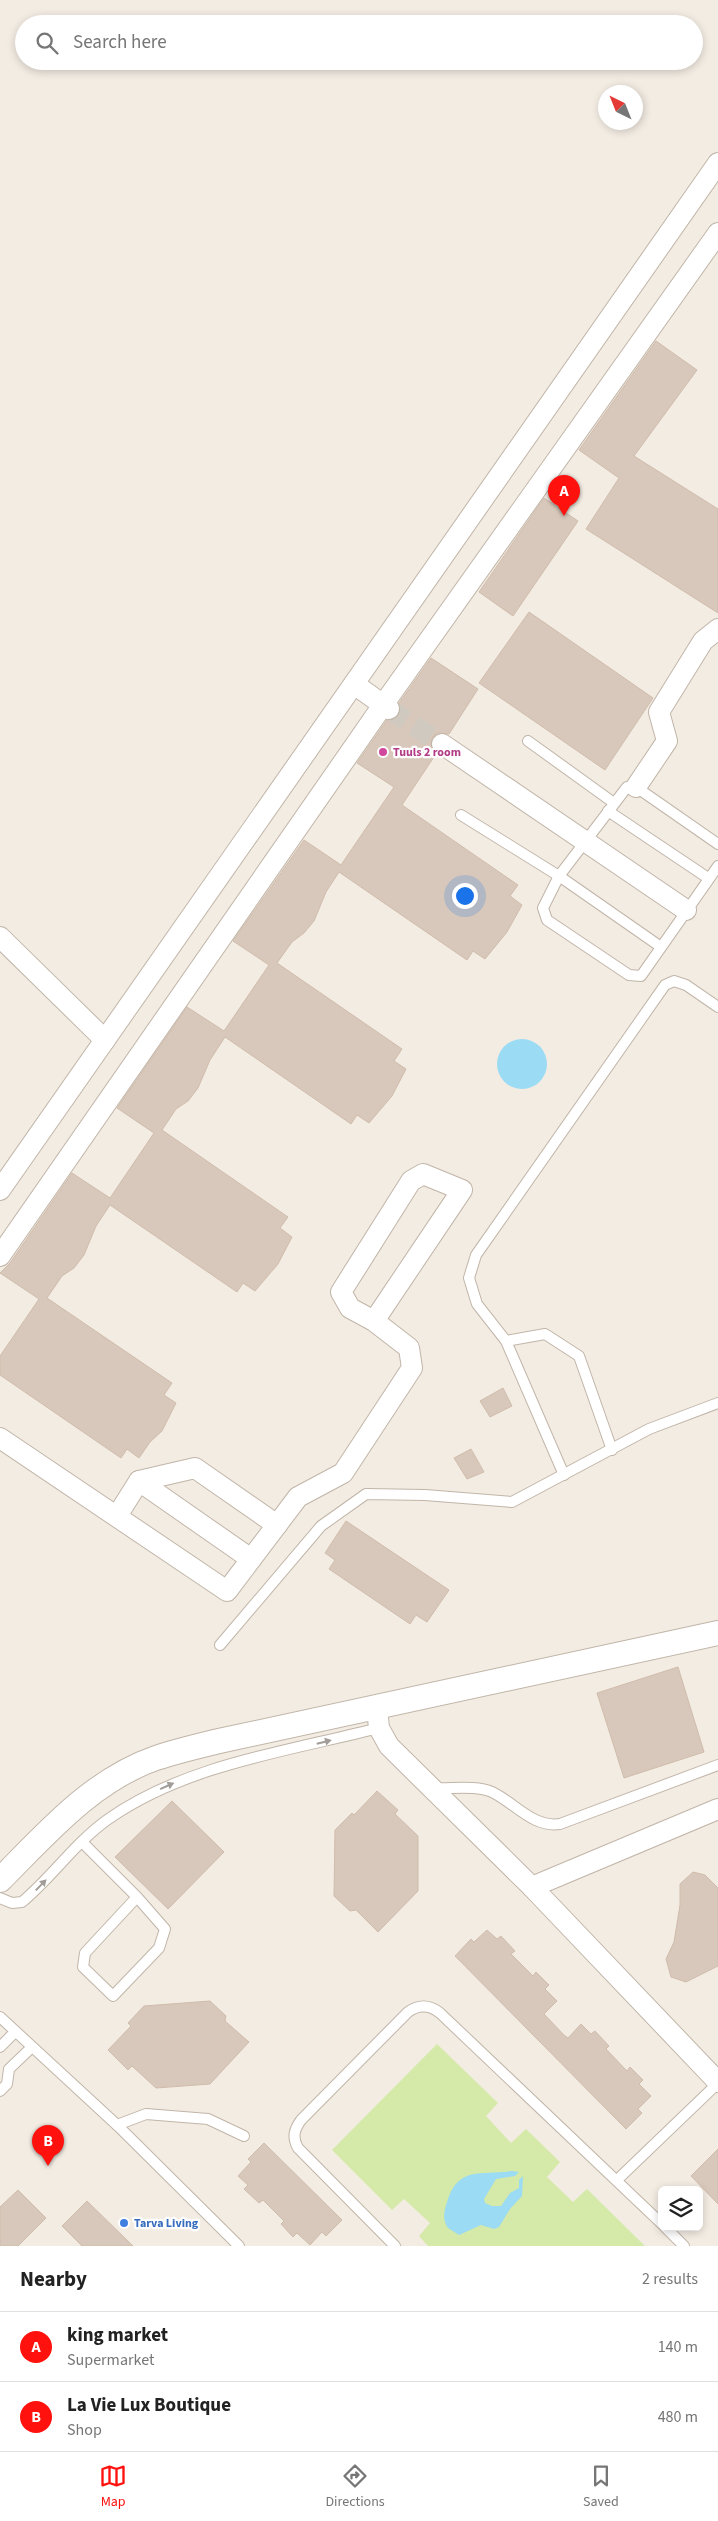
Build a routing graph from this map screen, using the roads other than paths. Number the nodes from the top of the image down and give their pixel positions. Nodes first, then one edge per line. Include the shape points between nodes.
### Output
1 (718, 163) edge
2 (718, 233) edge
3 (718, 629) edge
4 (354, 684) junction
5 (386, 707) junction
6 (528, 741) dead end
7 (442, 744) tunnel mouth
8 (636, 787) junction
9 (611, 807) junction
10 (461, 815) dead end
11 (584, 841) junction
12 (718, 844) edge
13 (718, 866) edge
14 (559, 876) junction
15 (708, 878) junction
16 (686, 910) junction
17 (0, 937) edge
18 (661, 947) junction
19 (718, 1007) edge
20 (105, 1040) junction
21 (0, 1190) edge
22 (0, 1256) edge
23 (374, 1321) junction
24 (506, 1341) junction
25 (718, 1403) edge
26 (0, 1438) edge
27 (612, 1450) junction
28 (564, 1475) junction
29 (139, 1481) junction
30 (118, 1516) junction
31 (277, 1525) junction
32 (251, 1559) junction
33 (718, 1633) edge
34 (220, 1645) dead end
35 (378, 1718) junction
36 (718, 1765) edge
37 (430, 1788) junction
38 (718, 1809) edge
39 (82, 1842) junction
40 (0, 1880) edge
41 (532, 1888) junction
42 (137, 1897) junction
43 (0, 1898) edge
44 (0, 2018) edge
45 (15, 2032) junction
46 (0, 2047) edge
47 (31, 2048) junction
48 (718, 2083) edge
49 (0, 2091) edge
50 (117, 2125) junction
51 (244, 2136) dead end
52 (617, 2180) junction
53 (658, 2220) edge
54 (669, 2231) edge
55 (239, 2246) edge
56 (395, 2246) edge
57 (684, 2246) edge

1 - 4 street
2 - 5 street
3 - 8 street via 703,641 659,712 667,741
4 - 5 street
4 - 20 street
5 - 22 street
6 - 9 lane
7 - 11 street
8 - 9 lane via 627,787
8 - 12 lane
9 - 11 lane
9 - 15 lane
10 - 14 lane
11 - 14 lane
11 - 16 street
13 - 15 lane
14 - 18 lane
14 - 18 lane via 543,908 547,920 629,975 642,976
15 - 16 lane
16 - 18 lane
17 - 20 street
19 - 24 lane via 686,985 674,981 665,985 476,1255 468,1278 478,1304
20 - 21 street
23 - 23 street via 434,1231 462,1190 423,1174 411,1181 341,1292 350,1308
23 - 31 street via 409,1348 412,1368 343,1473 298,1497
24 - 27 lane via 544,1334 578,1356
24 - 28 lane
25 - 27 lane via 649,1429
26 - 30 street
27 - 28 lane
28 - 34 lane via 512,1502 366,1494 322,1526
29 - 30 street
29 - 31 street via 195,1468
29 - 32 street
30 - 32 street via 227,1591
31 - 32 street
33 - 35 street
35 - 37 street via 389,1746
39 -> 35 lane via 124,1809 179,1780
35 - 40 street via 219,1741 155,1758 108,1781 66,1813
36 - 37 lane via 550,1826 490,1792
37 - 41 street
38 - 41 street
39 - 42 lane
43 -> 39 lane via 12,1903 22,1902
41 - 48 street
42 - 42 lane via 85,1953 83,1967 113,1996 159,1948 165,1929
44 - 45 lane
45 - 46 lane
45 - 47 lane
47 - 49 lane via 9,2070 7,2084
47 - 50 lane
48 - 52 lane
50 - 51 lane via 146,2114 208,2119
50 - 55 lane
52 - 53 lane
52 - 56 lane via 440,2013 433,2008 414,2007 294,2130 298,2148
54 - 57 lane

